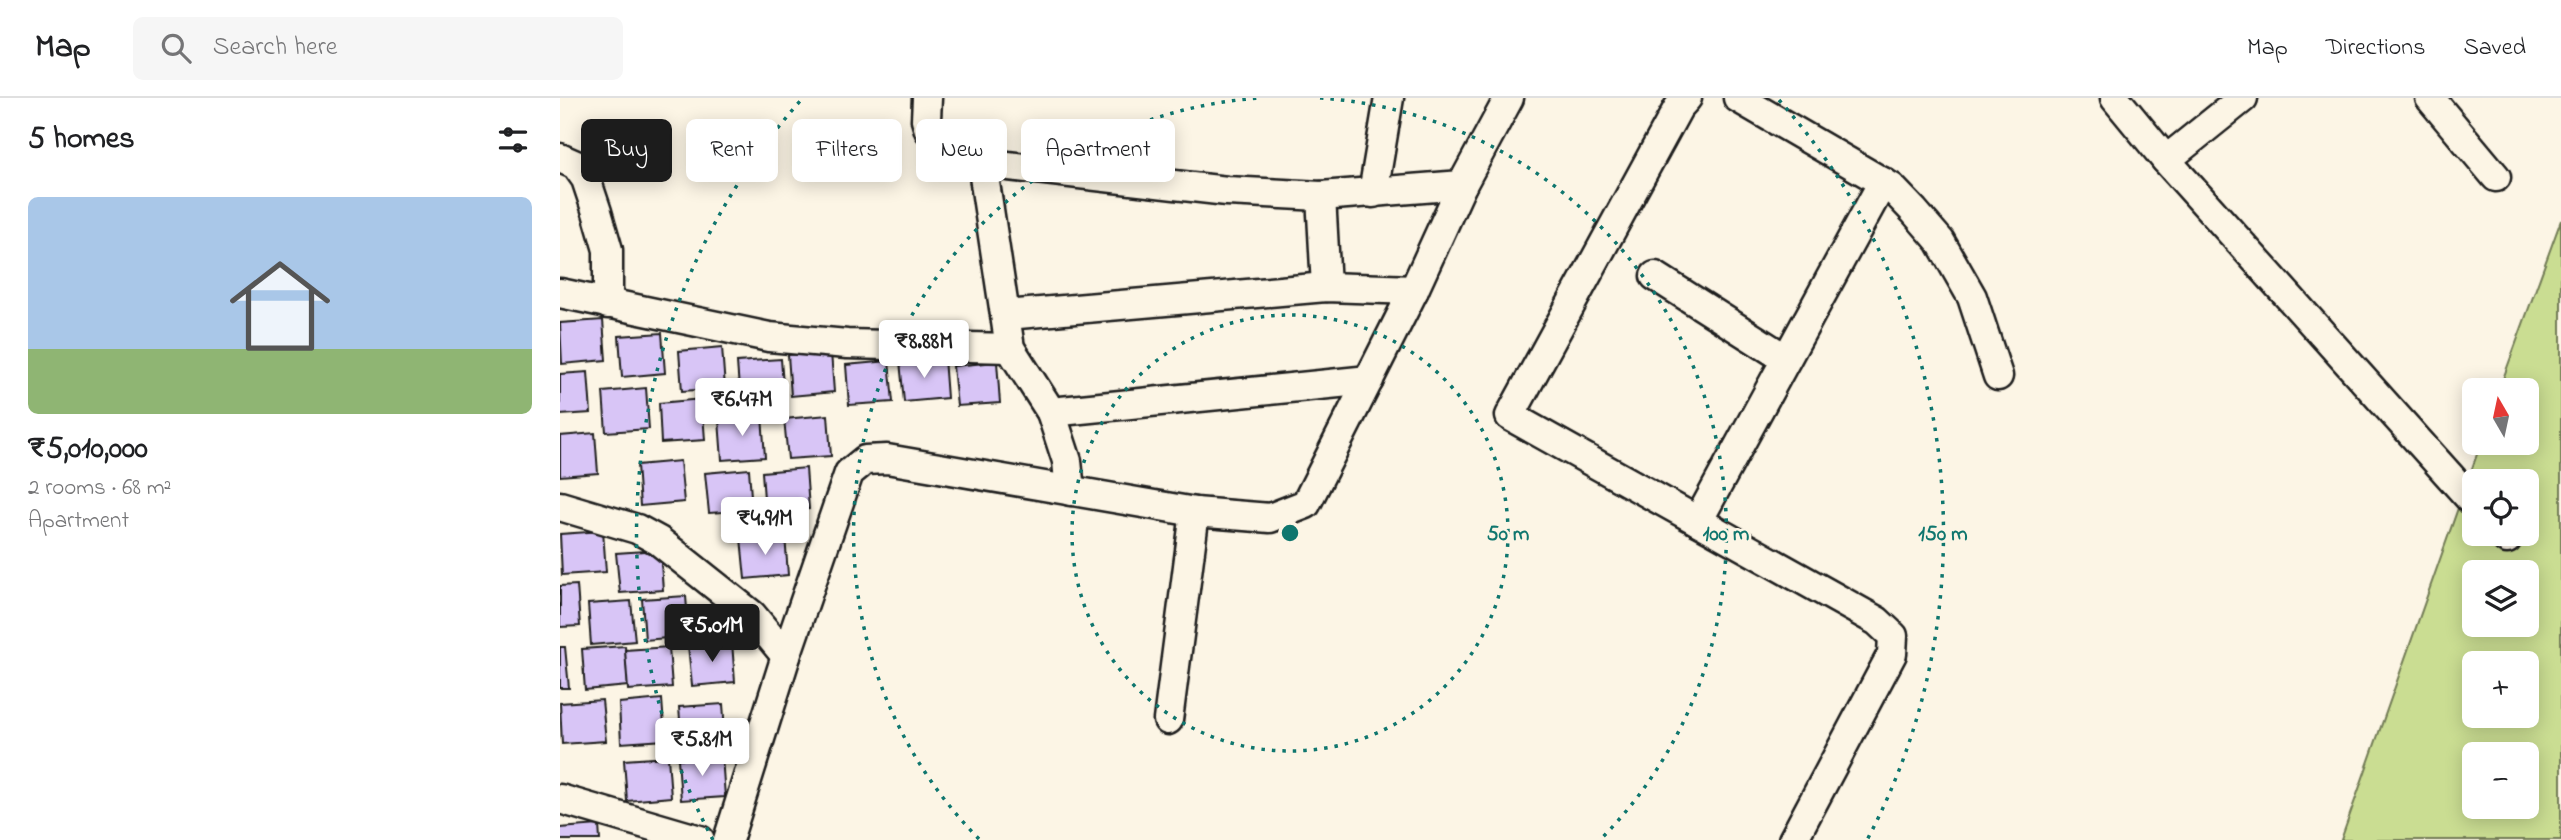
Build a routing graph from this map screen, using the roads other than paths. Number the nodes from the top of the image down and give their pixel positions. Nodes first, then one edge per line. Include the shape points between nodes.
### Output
1 (927, 98) edge
2 (1389, 98) edge
3 (1509, 98) edge
4 (1687, 98) edge
5 (2115, 98) edge
6 (2243, 98) edge
7 (2430, 98) edge
8 (1754, 102) edge
9 (926, 119) edge
10 (560, 158) edge
11 (2166, 160) junction
12 (1007, 166) edge
13 (2496, 177) dead end
14 (985, 182) edge
15 (1883, 182) junction
16 (1462, 185) junction
17 (1373, 193) junction
18 (1321, 196) junction
19 (1655, 276) dead end
20 (1326, 287) junction
21 (1414, 290) junction
22 (560, 293) edge
23 (608, 304) junction
24 (1006, 315) junction
25 (1010, 348) junction
26 (1786, 359) junction
27 (1998, 376) dead end
28 (1369, 380) junction
29 (1051, 412) junction
30 (2462, 490) edge
31 (1070, 491) junction
32 (561, 507) edge
33 (1195, 512) junction
34 (1698, 521) junction
35 (786, 656) junction
36 (1168, 720) dead end
37 (560, 799) edge
38 (701, 840) edge
39 (728, 840) edge
40 (1793, 840) edge

1 - 9 street
2 - 17 street
3 - 16 street
4 - 34 street via 1510,416
5 - 11 street
6 - 11 street
7 - 13 street
8 - 15 street
10 - 23 street via 576,165 586,178 608,250
11 - 30 street
12 - 18 street via 1227,191
14 - 24 street
15 - 26 street
15 - 27 street via 1940,241 1972,297
16 - 17 street
16 - 21 street
17 - 18 street
18 - 20 street
19 - 26 street
20 - 21 street
20 - 24 street
21 - 28 street
22 - 23 street
23 - 25 street via 769,337
24 - 25 street
25 - 29 street
26 - 34 street
28 - 29 street
28 - 33 street via 1306,504 1270,518
29 - 31 street via 1067,461
31 - 33 street
31 - 35 street via 887,459 865,460 849,473
32 - 35 street via 636,529 659,541 752,615
33 - 36 street
34 - 40 street via 1877,621 1893,635 1892,654
35 - 39 street
37 - 38 street

